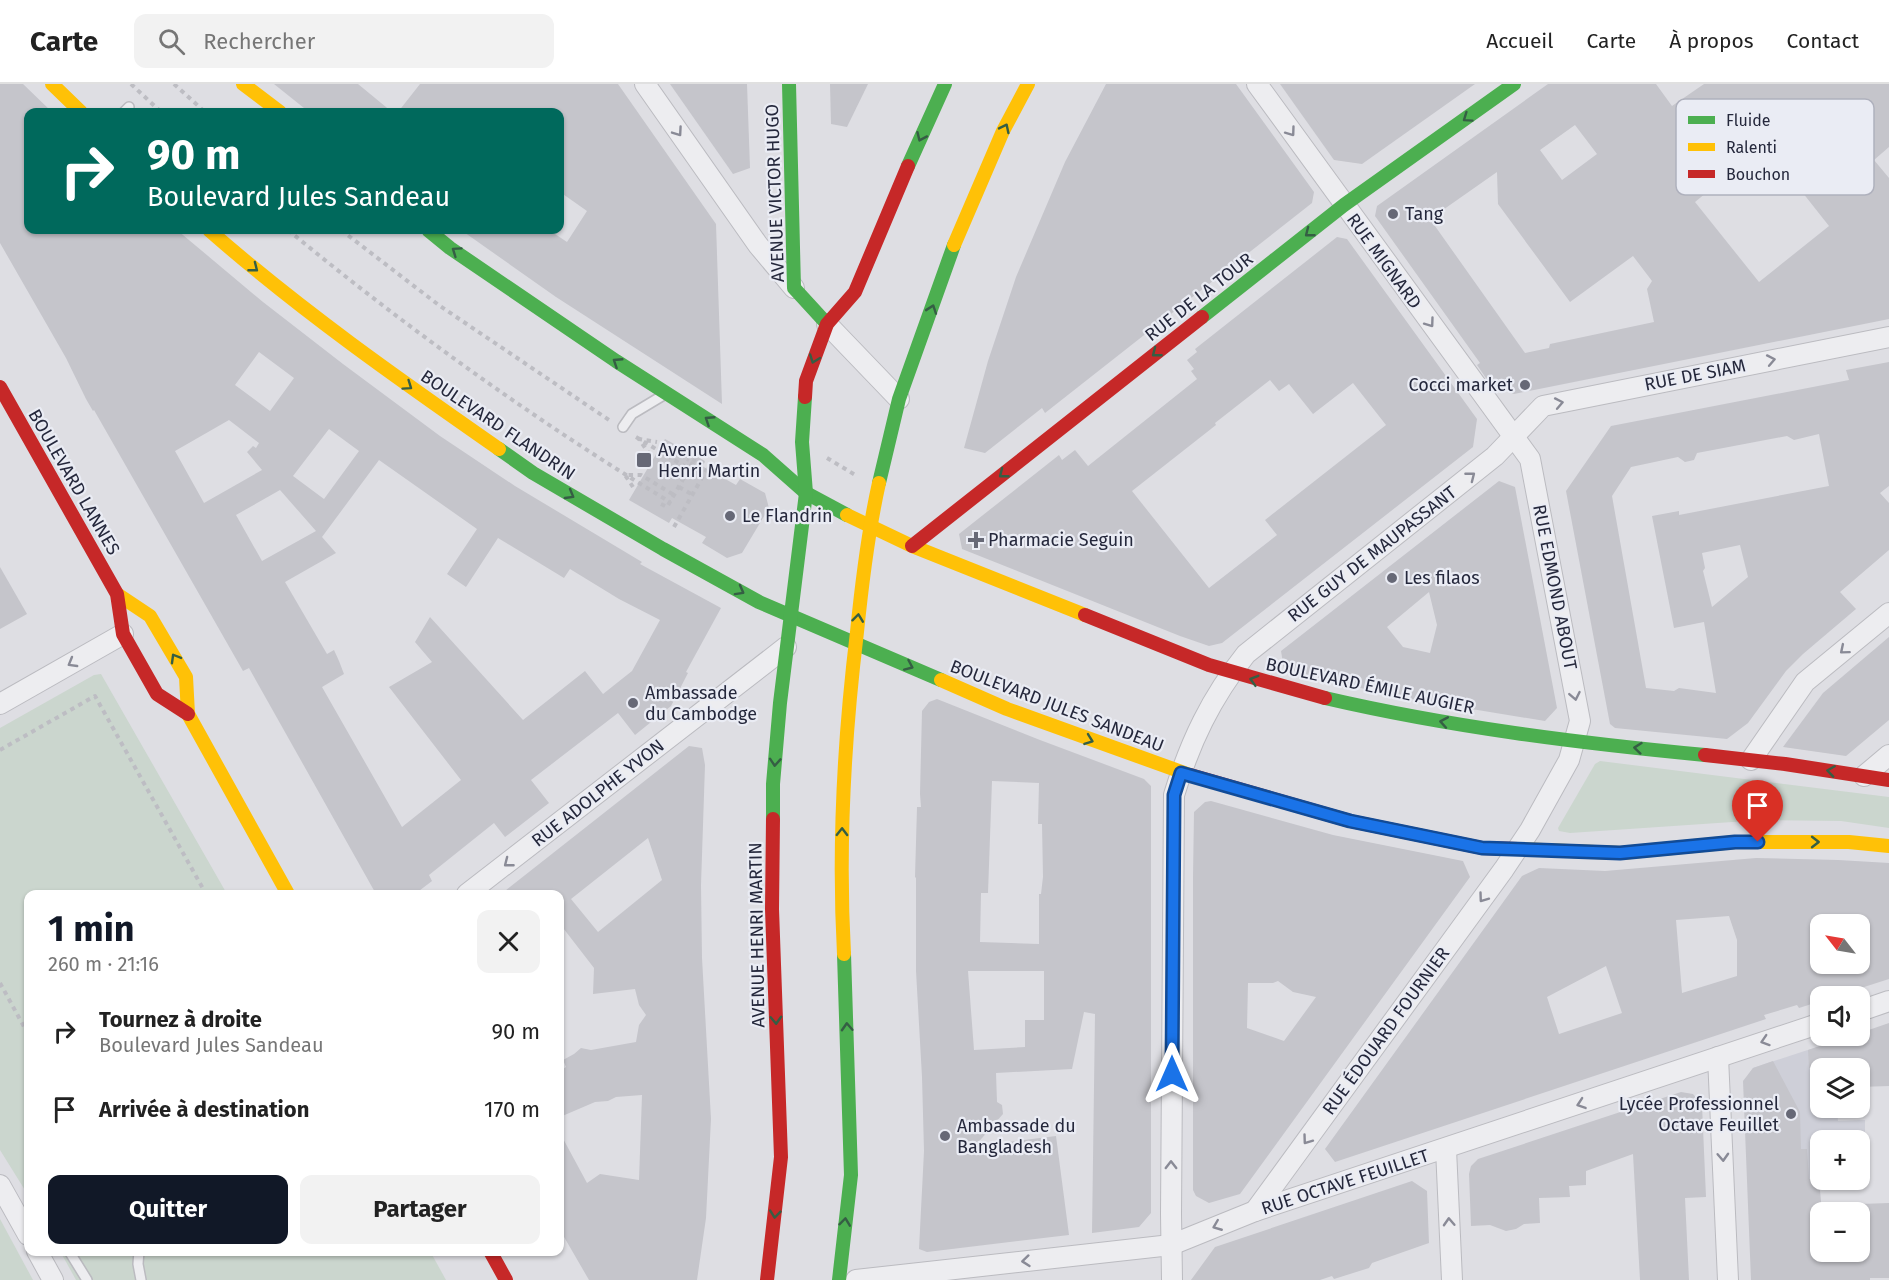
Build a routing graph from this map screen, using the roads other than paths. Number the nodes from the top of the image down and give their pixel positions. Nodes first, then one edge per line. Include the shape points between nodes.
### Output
1 (52, 84) edge
2 (243, 84) edge
3 (645, 84) edge
4 (789, 84) edge
5 (945, 84) edge
6 (1028, 84) edge
7 (1257, 84) edge
8 (1514, 84) edge
9 (77, 108) edge
10 (274, 108) edge
11 (1344, 205) junction
12 (214, 234) edge
13 (433, 234) edge
14 (794, 288) junction
15 (826, 324) junction
16 (1889, 337) edge
17 (0, 387) edge
18 (667, 393) junction
19 (899, 399) junction
20 (626, 430) road end
21 (1514, 436) junction
22 (806, 493) junction
23 (869, 526) junction
24 (912, 546) junction
25 (117, 594) junction
26 (1889, 613) edge
27 (790, 615) junction
28 (123, 634) junction
29 (856, 642) junction
30 (786, 647) junction
31 (1231, 672) junction
32 (0, 704) edge
33 (188, 714) junction
34 (1575, 741) junction
35 (1889, 755) edge
36 (1751, 760) junction
37 (1181, 773) junction
38 (1864, 776) junction
39 (1889, 780) edge
40 (1889, 846) edge
41 (1517, 850) junction
42 (286, 890) edge
43 (472, 890) edge
44 (1889, 1001) edge
45 (1870, 1008) edge
46 (1810, 1027) edge
47 (1718, 1057) junction
48 (1446, 1149) junction
49 (4, 1192) edge
50 (1255, 1211) junction
51 (24, 1221) edge
52 (1171, 1245) junction
53 (40, 1256) edge
54 (72, 1256) edge
55 (138, 1256) edge
56 (493, 1256) edge
57 (53, 1280) edge
58 (87, 1280) edge
59 (141, 1280) edge
60 (506, 1280) edge
61 (767, 1280) edge
62 (839, 1280) edge
63 (856, 1280) edge
64 (1173, 1280) edge
65 (1452, 1280) edge
66 (1728, 1280) edge

1 - 9 street
2 - 10 street
3 -> 14 street via 758,245
4 - 14 street, AVENUE VICTOR HUGO
5 -> 15 street, AVENUE HENRI MARTIN via 855,292
19 -> 6 street via 957,236
7 -> 11 street, RUE MIGNARD
8 -> 11 street, RUE DE LA TOUR
11 -> 21 street, RUE MIGNARD
11 -> 24 street, RUE DE LA TOUR
12 -> 27 street, BOULEVARD FLANDRIN via 384,369 533,473 754,599
18 -> 13 street
14 - 15 street, AVENUE VICTOR HUGO
15 - 19 street
15 -> 22 street, AVENUE HENRI MARTIN via 806,381 802,442
21 -> 16 street, RUE DE SIAM via 1543,406
17 - 25 street, BOULEVARD LANNES
18 - 20 lane via 632,414
22 -> 18 street via 763,455
19 - 23 street
31 -> 21 street, RUE GUY DE MAUPASSANT via 1246,654 1495,456
21 -> 34 street, RUE EDMOND ABOUT via 1530,459 1580,721
22 - 23 street, BOULEVARD ÉMILE AUGIER
22 - 27 street, AVENUE HENRI MARTIN
23 - 24 street, BOULEVARD ÉMILE AUGIER
29 -> 23 street
24 - 31 street, BOULEVARD ÉMILE AUGIER
25 - 28 street, BOULEVARD LANNES
33 -> 25 street, BOULEVARD LANNES via 186,677 150,616
26 -> 36 street via 1805,682
27 - 29 street, BOULEVARD FLANDRIN
27 - 30 street, AVENUE HENRI MARTIN
28 -> 32 street
28 - 33 street, BOULEVARD LANNES via 157,694
29 -> 37 street, BOULEVARD JULES SANDEAU via 1007,709
62 -> 29 street via 851,1175 841,904 843,784
30 -> 43 street, RUE ADOLPHE YVON
30 -> 61 street, AVENUE HENRI MARTIN via 773,784 772,909 781,1157
34 -> 31 street, BOULEVARD ÉMILE AUGIER via 1394,713
31 - 37 street, RUE GUY DE MAUPASSANT via 1193,741
33 - 42 street, BOULEVARD LANNES
36 -> 34 street, BOULEVARD ÉMILE AUGIER
34 - 41 street, RUE EDMOND ABOUT via 1569,760
35 - 38 street
38 -> 36 street, BOULEVARD ÉMILE AUGIER
37 - 41 street, BOULEVARD JULES SANDEAU via 1350,821 1482,848
52 -> 37 street, RUE GUY DE MAUPASSANT via 1174,795
38 - 39 street, BOULEVARD ÉMILE AUGIER
41 -> 40 street, BOULEVARD JULES SANDEAU via 1620,853 1735,842
41 -> 50 street, RUE ÉDOUARD FOURNIER
44 - 45 street
46 -> 47 street, RUE OCTAVE FEUILLET
47 -> 48 street, RUE OCTAVE FEUILLET
47 -> 66 street
48 - 50 street, RUE OCTAVE FEUILLET
65 -> 48 street
49 - 51 street
50 -> 52 street, RUE OCTAVE FEUILLET
52 -> 63 street, RUE OCTAVE FEUILLET
52 - 64 street, RUE GUY DE MAUPASSANT
53 - 57 street
54 - 58 lane
55 - 59 lane
56 - 60 street

